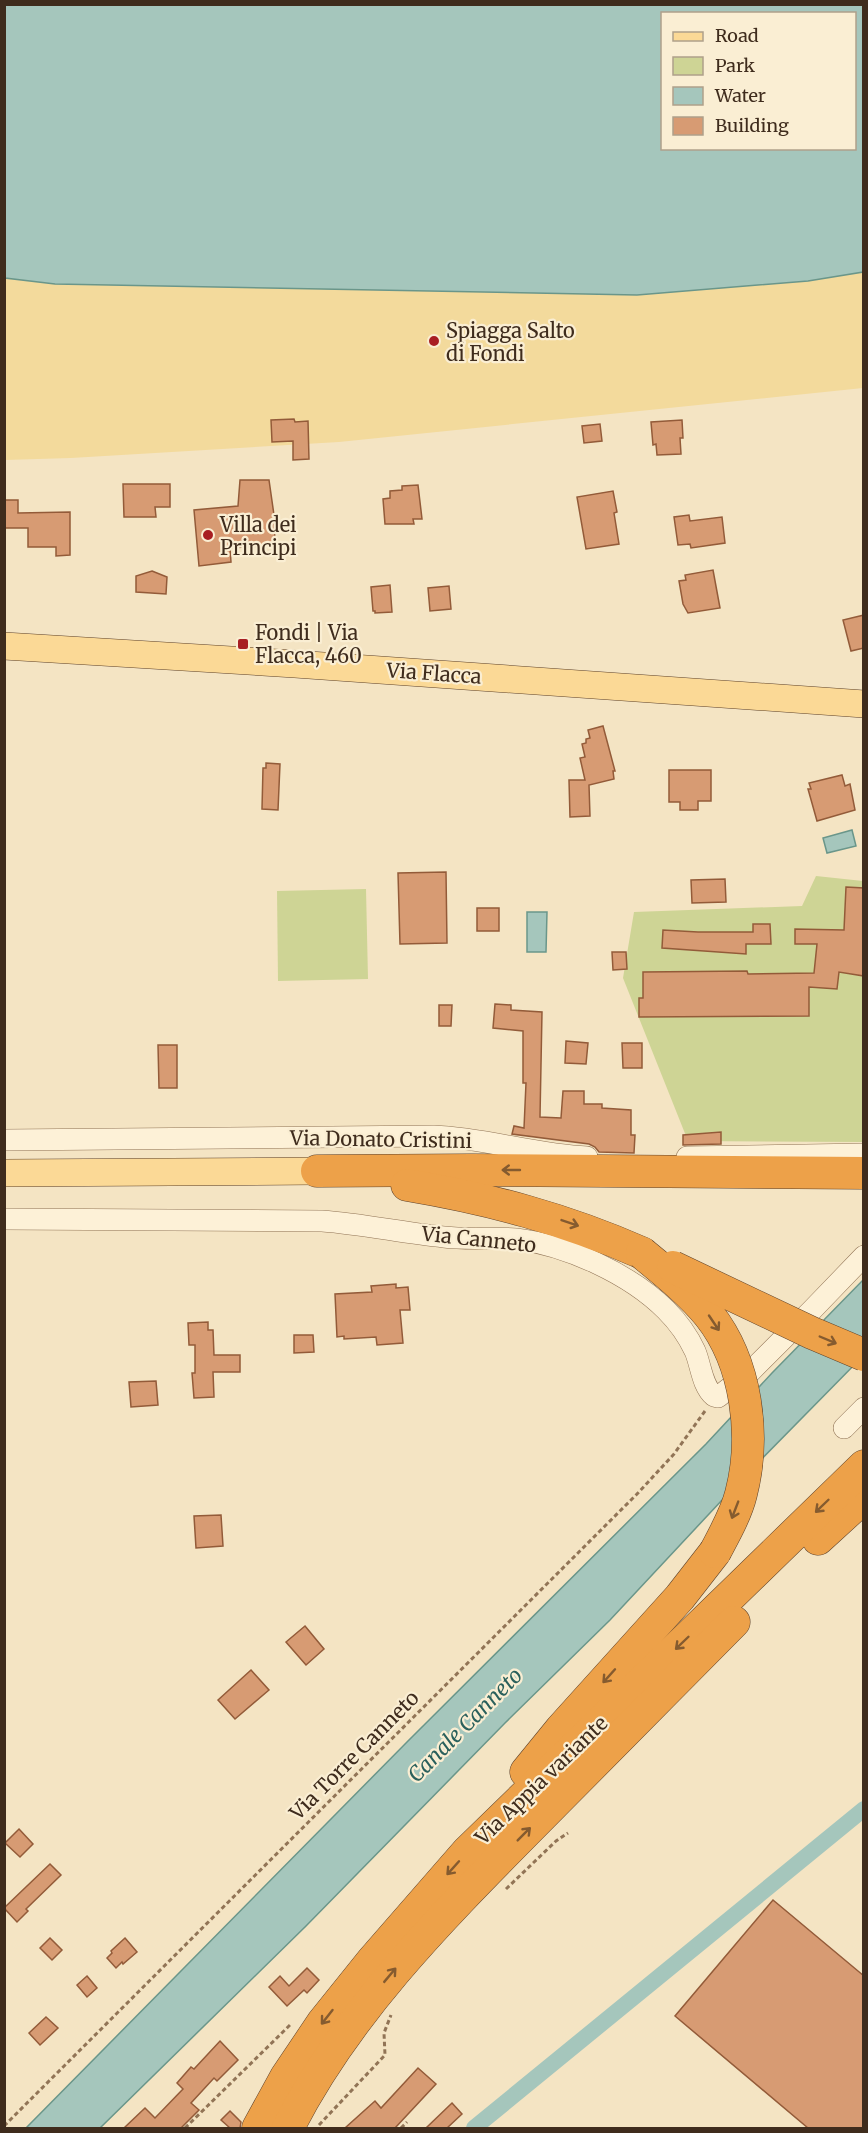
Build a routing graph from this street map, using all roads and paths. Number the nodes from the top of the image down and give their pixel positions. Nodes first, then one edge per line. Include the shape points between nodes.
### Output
1 (4, 646) edge
2 (864, 704) edge
3 (4, 1140) edge
4 (864, 1154) edge
5 (317, 1171) joint
6 (4, 1173) edge
7 (864, 1173) edge
8 (472, 1183) junction
9 (4, 1219) edge
10 (642, 1253) junction
11 (864, 1256) edge
12 (864, 1354) edge
13 (714, 1396) junction
14 (864, 1408) edge
15 (844, 1428) dead end
16 (864, 1466) edge
17 (864, 1497) edge
18 (489, 1831) junction
19 (568, 1833) dead end
20 (504, 1890) dead end
21 (392, 2011) dead end
22 (291, 2024) dead end
23 (407, 2122) dead end
24 (4, 2126) edge
25 (185, 2128) edge
26 (258, 2128) edge
27 (288, 2128) edge
28 (316, 2128) edge
29 (401, 2128) edge

1 - 2 main road, Via Flacca
3 - 4 street, Via Donato Cristini via 434,1137 600,1158
5 - 6 main road
5 - 8 highway via 399,1183
7 -> 8 highway
8 -> 10 highway
9 - 13 street, Via Canneto via 322,1221 453,1238 503,1238 536,1243 606,1268 655,1299 686,1335 707,1388
10 -> 12 highway, bridge
10 -> 18 highway, bridge via 709,1315 731,1354 741,1383 747,1429 741,1494 715,1552 680,1597 545,1746
11 - 13 street via 751,1371 722,1395
13 - 24 path, Via Torre Canneto via 674,1454 637,1494
14 - 15 street
16 -> 18 highway, Via Appia variante
27 -> 17 highway, Via Appia variante via 355,2021 418,1944 664,1692
18 -> 26 highway, Via Appia variante via 402,1926 323,2022
19 - 20 path
21 - 28 path via 384,2033 385,2055
22 - 25 path
23 - 29 path

